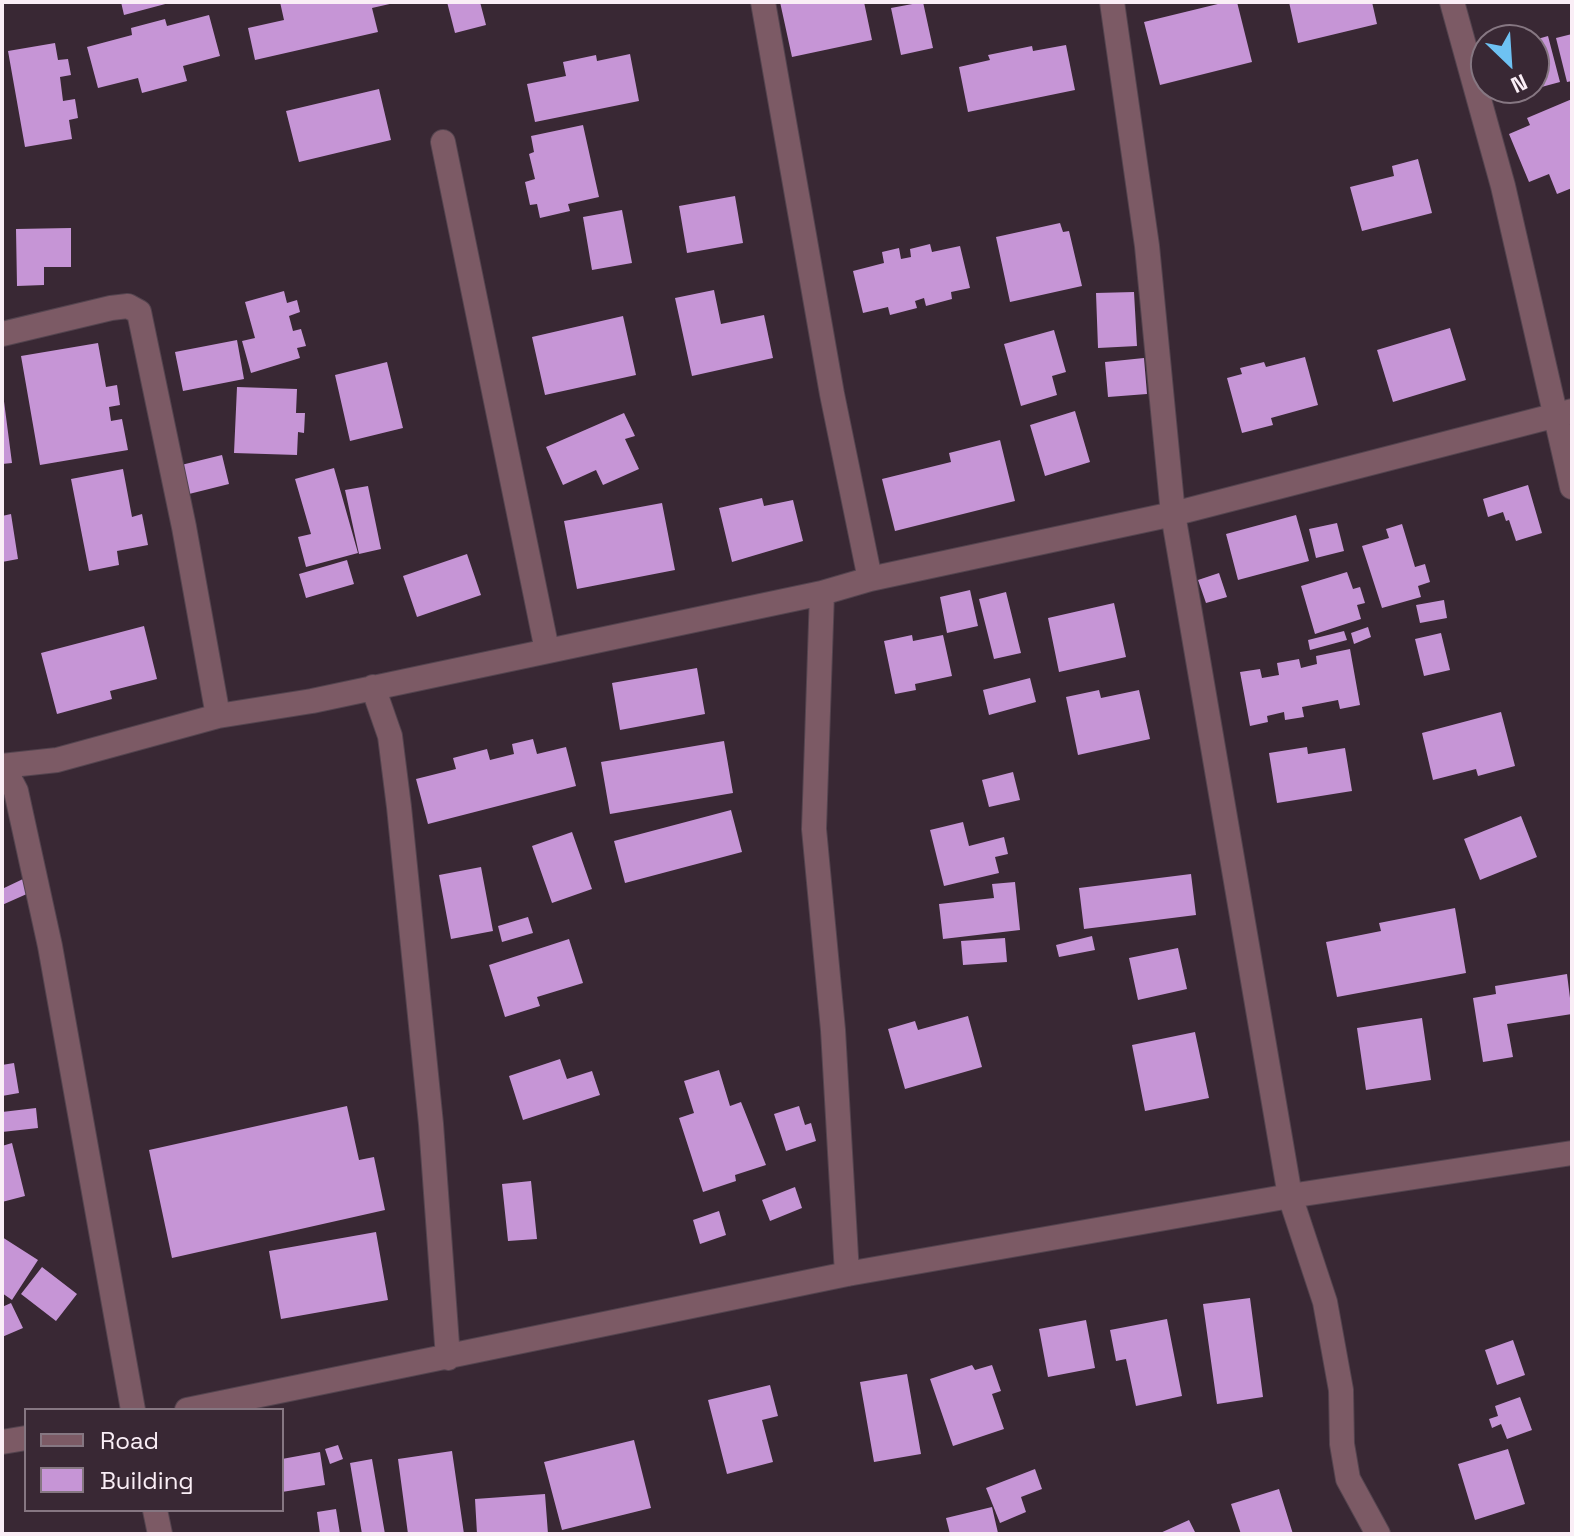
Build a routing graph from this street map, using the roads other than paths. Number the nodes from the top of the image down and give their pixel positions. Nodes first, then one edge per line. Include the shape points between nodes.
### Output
1 (763, 2) edge
2 (1112, 2) edge
3 (1452, 2) edge
4 (443, 142) dead end
5 (2, 334) edge
6 (1565, 413) edge
7 (1572, 487) edge
8 (1173, 514) junction
9 (870, 579) junction
10 (822, 593) junction
11 (547, 650) junction
12 (373, 687) junction
13 (218, 716) junction
14 (3, 766) edge
15 (1572, 1153) edge
16 (1290, 1196) junction
17 (847, 1274) junction
18 (448, 1358) junction
19 (133, 1408) edge
20 (197, 1408) edge
21 (24, 1438) edge
22 (2, 1442) edge
23 (155, 1512) edge
24 (160, 1534) edge
25 (1378, 1534) edge

1 - 9 street
2 - 8 street via 1147,246
3 - 6 street
4 - 11 street
5 - 13 street via 111,308 128,306 139,312
6 - 7 street
6 - 8 street
8 - 9 street
8 - 16 street
9 - 10 street
10 - 11 street
10 - 17 street via 814,829 833,1030
11 - 12 street
12 - 13 street
12 - 18 street via 390,736 399,807
13 - 14 street via 57,760
14 - 19 street via 16,791 50,946
15 - 16 street
16 - 17 street
16 - 25 street via 1325,1302 1341,1390 1348,1479
17 - 18 street
18 - 20 street
21 - 22 street
23 - 24 street

